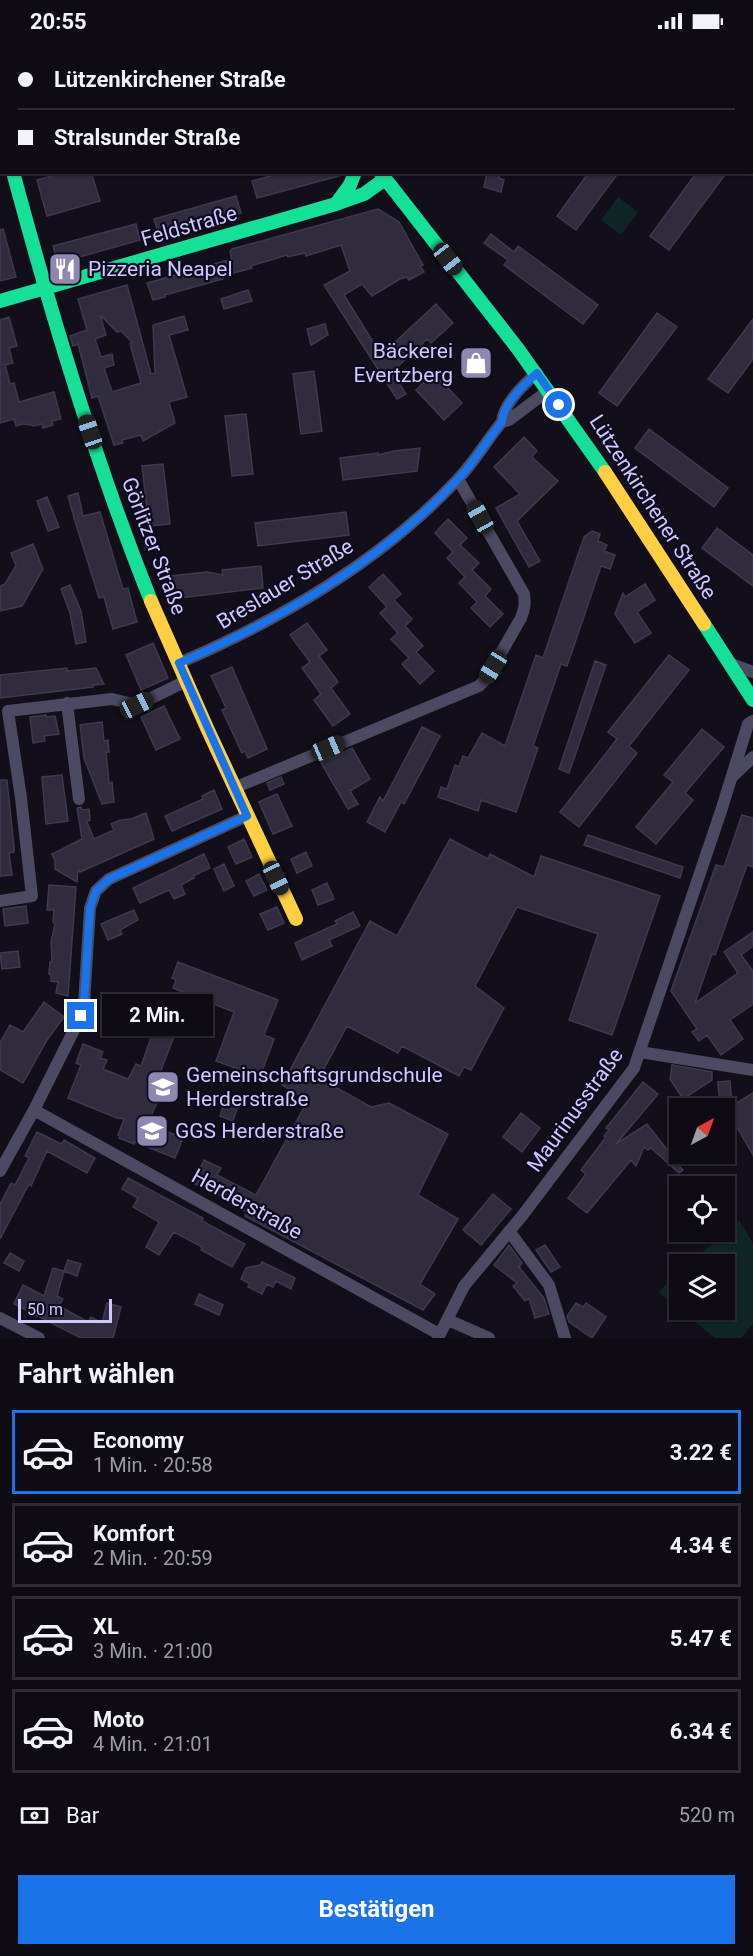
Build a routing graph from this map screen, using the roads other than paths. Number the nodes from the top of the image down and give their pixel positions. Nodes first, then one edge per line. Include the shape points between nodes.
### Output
1 (14, 174) edge
2 (354, 174) edge
3 (382, 176) edge
4 (336, 204) junction
5 (45, 288) junction
6 (0, 301) edge
7 (537, 373) junction
8 (549, 390) junction
9 (502, 422) junction
10 (458, 479) junction
11 (179, 663) junction
12 (730, 664) junction
13 (753, 672) edge
14 (186, 681) junction
15 (753, 700) edge
16 (66, 703) junction
17 (4, 711) edge
18 (753, 721) edge
19 (753, 757) edge
20 (732, 778) junction
21 (234, 788) junction
22 (79, 799) dead end
23 (247, 816) junction
24 (0, 901) edge
25 (296, 919) dead end
26 (640, 1052) junction
27 (753, 1070) edge
28 (34, 1110) junction
29 (0, 1171) edge
30 (509, 1231) junction
31 (0, 1318) edge
32 (448, 1320) junction
33 (16, 1333) edge
34 (439, 1336) edge
35 (39, 1338) edge
36 (489, 1338) edge
37 (565, 1338) edge

1 - 5 main road, Görlitzer Straße
2 - 4 main road
3 - 4 main road, Feldstraße via 364,194
3 - 7 main road, Lützenkirchener Straße
4 - 5 main road, Feldstraße
5 - 6 main road, Feldstraße
5 - 11 main road, Görlitzer Straße via 99,460 156,613
7 - 8 main road, Lützenkirchener Straße
7 - 9 street, Breslauer Straße via 503,413
8 - 9 street, Breslauer Straße
8 - 12 main road, Lützenkirchener Straße
9 - 10 street, Breslauer Straße
10 - 11 street, Breslauer Straße via 419,517 344,576 235,639
10 - 21 street via 524,594 521,618 486,679 469,691
11 - 14 main road, Görlitzer Straße
12 - 13 street
12 - 15 main road, Lützenkirchener Straße
14 - 16 street via 137,705 112,699
14 - 21 main road, Görlitzer Straße
16 - 17 street
16 - 22 street
17 - 24 street via 21,798 32,896
18 - 20 street, Maurinusstraße via 748,724
19 - 20 street, Maurinusstraße
20 - 26 street, Maurinusstraße
21 - 23 main road, Görlitzer Straße
23 - 25 main road, Görlitzer Straße
23 - 28 street via 109,879 96,891 90,908 81,1016
26 - 27 street
26 - 30 street, Maurinusstraße via 634,1068
28 - 29 street
28 - 34 street, Herderstraße
30 - 32 street, Maurinusstraße via 464,1286
30 - 37 street via 549,1285
31 - 33 street
32 - 34 street, Maurinusstraße
32 - 36 street
33 - 35 street

